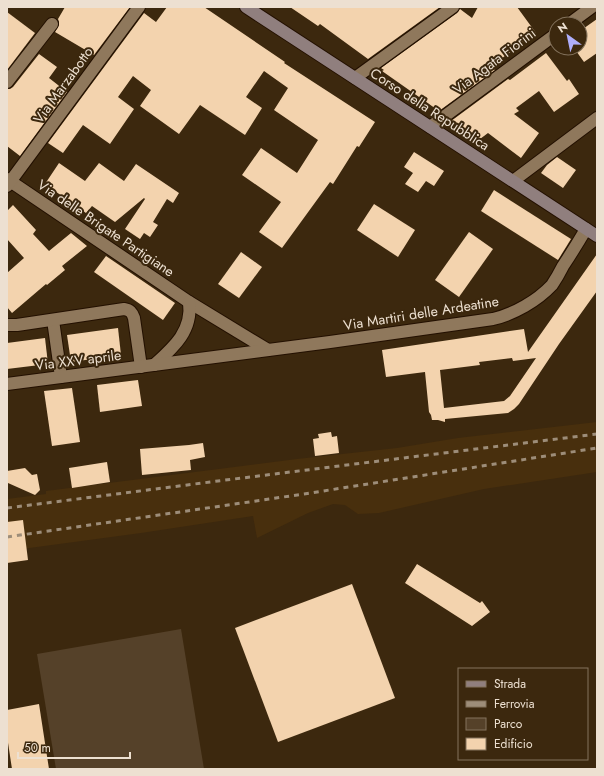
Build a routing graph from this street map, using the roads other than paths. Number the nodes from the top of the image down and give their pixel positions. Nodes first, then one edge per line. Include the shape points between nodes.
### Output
1 (139, 7) edge
2 (246, 7) edge
3 (453, 7) edge
4 (592, 7) edge
5 (580, 16) edge
6 (52, 24) dead end
7 (548, 40) edge
8 (355, 78) junction
9 (7, 82) edge
10 (597, 118) edge
11 (430, 127) junction
12 (513, 181) junction
13 (8, 182) edge
14 (586, 229) junction
15 (597, 236) edge
16 (189, 302) junction
17 (53, 320) junction
18 (7, 325) edge
19 (268, 350) junction
20 (154, 365) junction
21 (141, 367) junction
22 (61, 377) junction
23 (7, 384) edge

1 - 13 street, Via Marzabotto
2 - 8 street, Corso della Repubblica
3 - 8 street
4 - 5 street
6 - 9 street
7 - 11 street, Via Agata Fiorini
8 - 11 street, Corso della Repubblica
10 - 12 street
11 - 12 street, Corso della Repubblica
12 - 14 street, Corso della Repubblica
13 - 16 street, Via delle Brigate Partigiane
14 - 15 street, Corso della Repubblica
14 - 19 street, Via Martiri delle Ardeatine via 548,288 526,305 500,317
16 - 19 street, Via delle Brigate Partigiane
16 - 20 street via 189,317 185,331
17 - 18 street
17 - 21 street via 124,309 131,311
17 - 22 street
19 - 20 street, Via Martiri delle Ardeatine
20 - 21 street, Via XXV aprile
21 - 22 street, Via XXV aprile
22 - 23 street, Via XXV aprile

